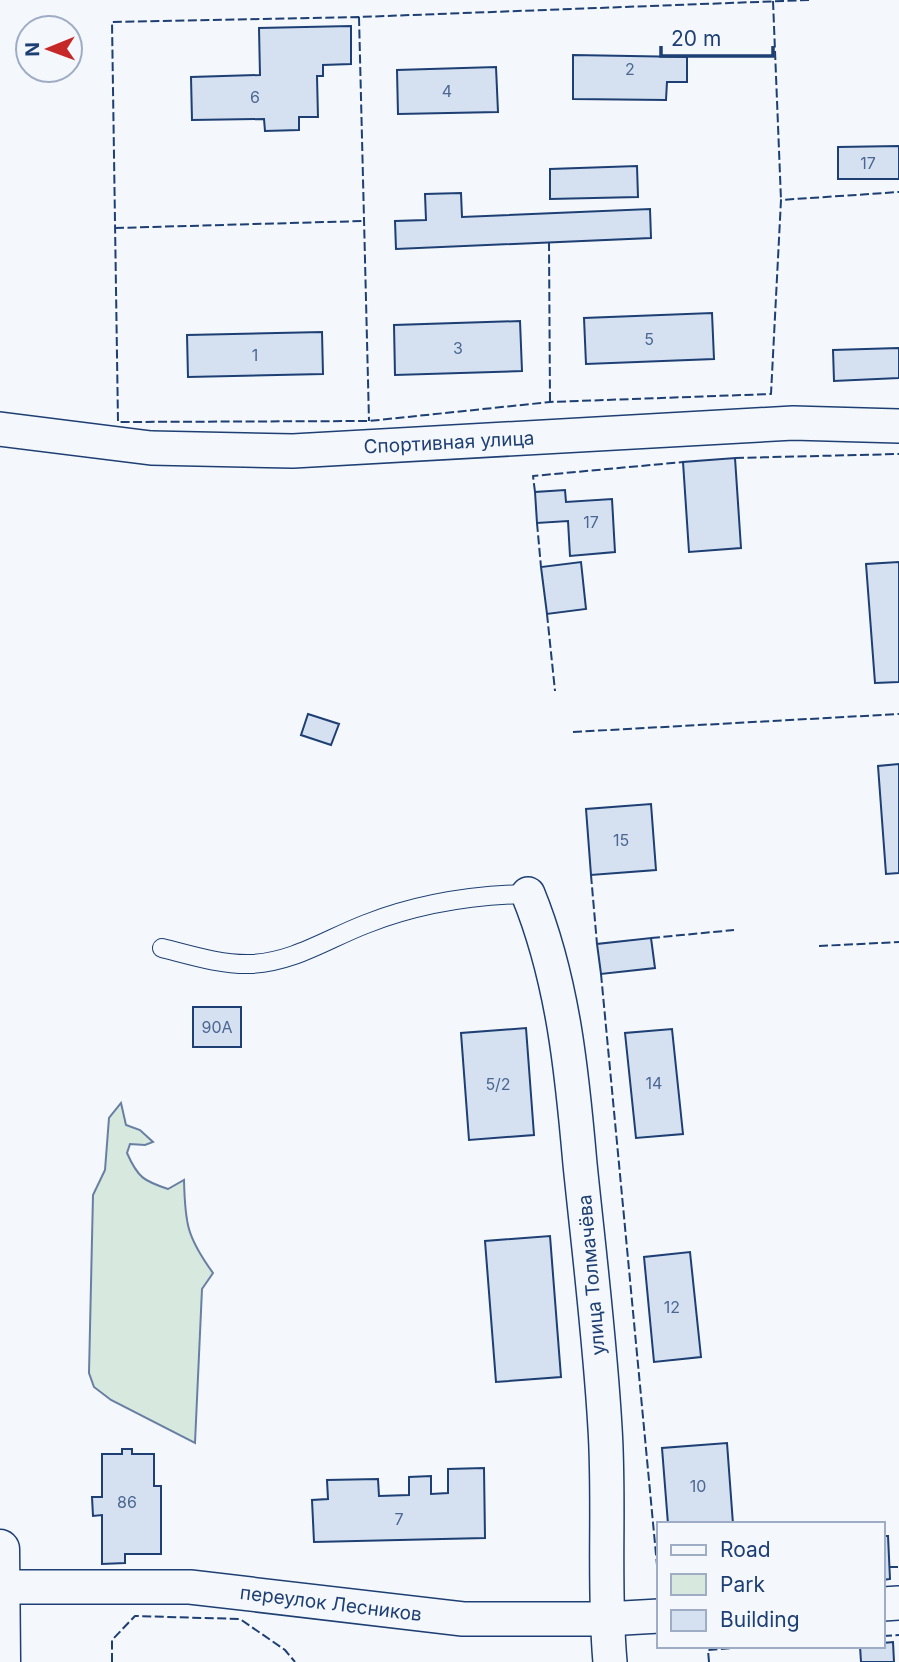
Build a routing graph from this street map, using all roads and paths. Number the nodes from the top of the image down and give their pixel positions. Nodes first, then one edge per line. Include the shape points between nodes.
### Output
1 (899, 426) edge
2 (0, 429) edge
3 (528, 894) joint
4 (162, 948) dead end
5 (0, 1549) edge
6 (1, 1588) edge
7 (657, 1616) edge
8 (606, 1619) junction
9 (1, 1662) edge
10 (610, 1662) edge

1 - 2 street, Спортивная улица via 793,423 293,451 151,448
3 - 4 lane via 493,895 415,909 367,923 276,961 216,961
3 - 8 street, улица Толмачёва via 553,972 569,1052 606,1429
5 - 6 main road
6 - 8 street, переулок Лесников via 190,1587 463,1619
6 - 9 main road
7 - 8 street, переулок Лесников
8 - 10 street, улица Толмачёва

